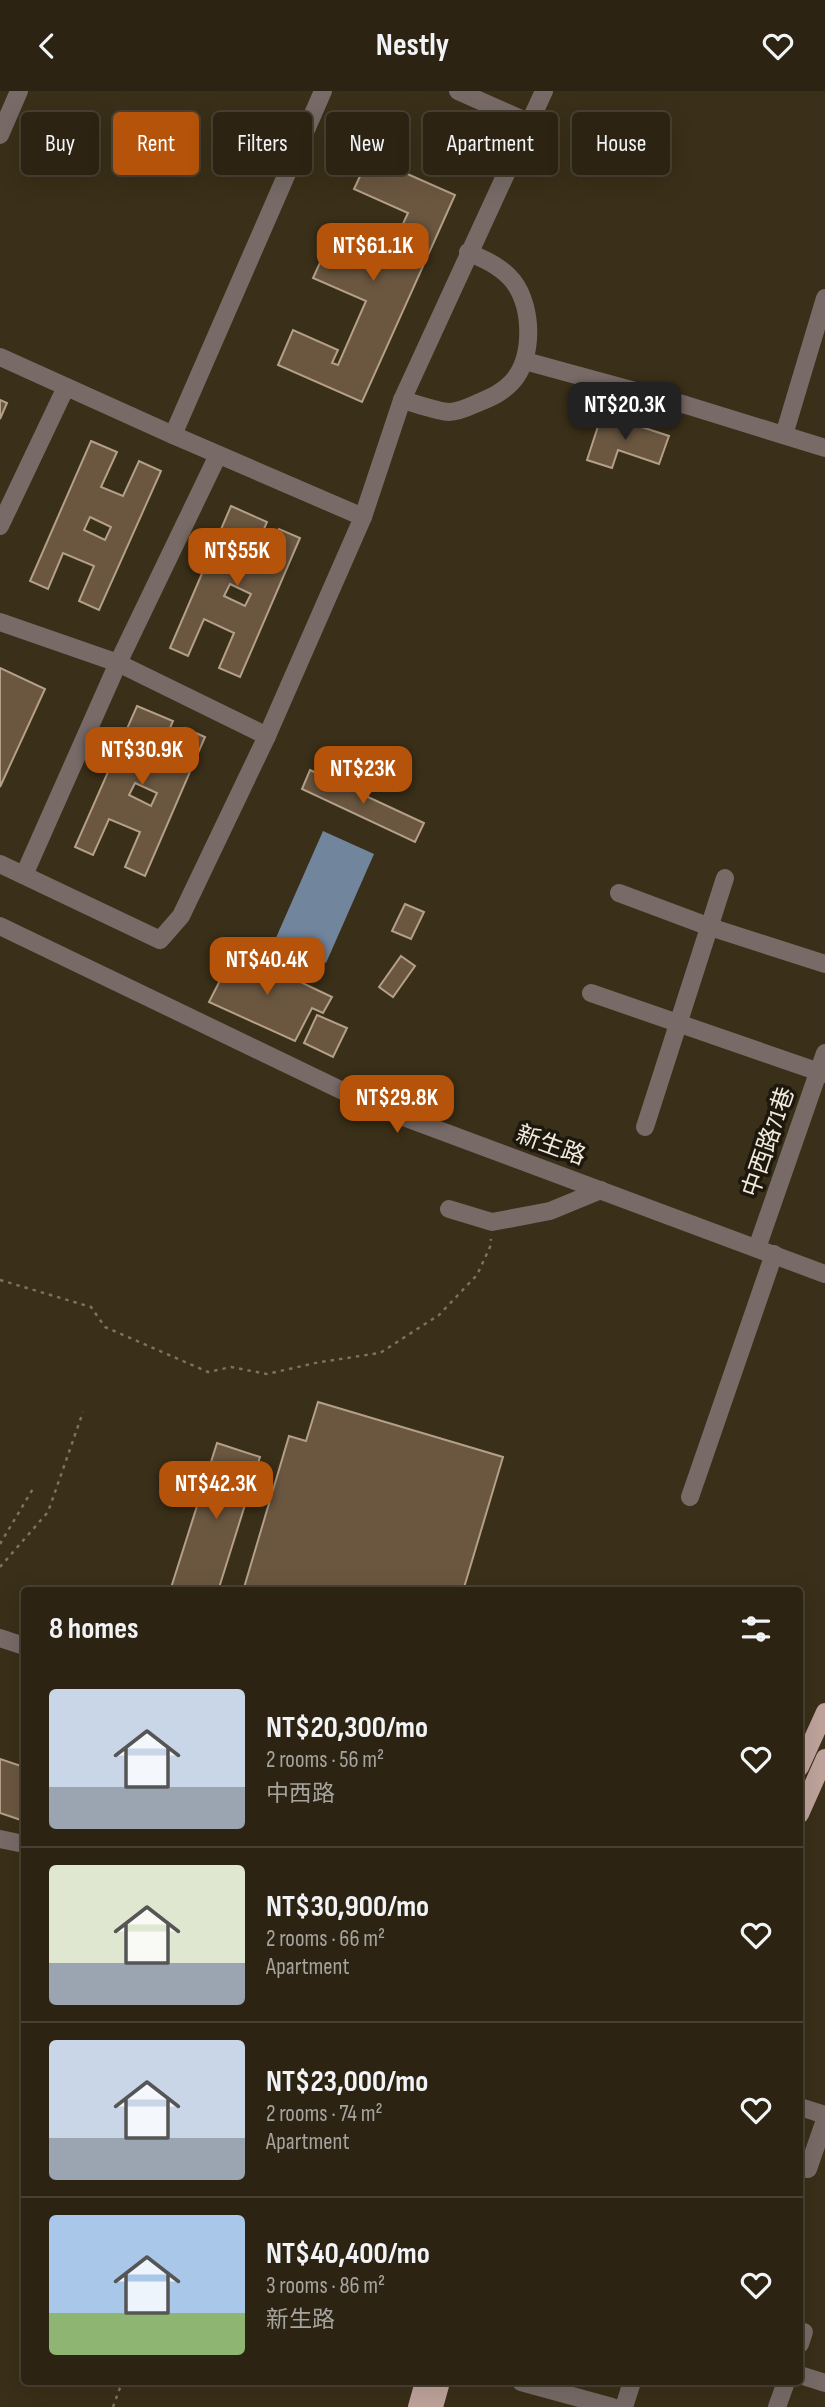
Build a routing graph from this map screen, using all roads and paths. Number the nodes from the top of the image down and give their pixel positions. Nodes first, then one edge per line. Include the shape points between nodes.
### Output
1 (19, 91) edge
2 (323, 91) edge
3 (458, 91) edge
4 (544, 91) edge
5 (505, 112) edge
6 (535, 112) edge
7 (0, 135) edge
8 (505, 175) edge
9 (468, 252) junction
10 (825, 298) edge
11 (0, 357) edge
12 (525, 361) junction
13 (66, 387) junction
14 (402, 400) junction
15 (173, 435) junction
16 (784, 435) junction
17 (825, 448) edge
18 (218, 455) junction
19 (363, 517) junction
20 (0, 526) edge
21 (0, 622) edge
22 (118, 663) junction
23 (267, 736) junction
24 (0, 864) edge
25 (24, 875) junction
26 (725, 878) dead end
27 (619, 893) dead end
28 (0, 926) edge
29 (710, 927) junction
30 (825, 964) edge
31 (591, 993) dead end
32 (679, 1024) junction
33 (825, 1053) edge
34 (821, 1073) edge
35 (645, 1127) dead end
36 (601, 1190) junction
37 (449, 1209) dead end
38 (492, 1222) junction
39 (766, 1251) junction
40 (825, 1274) edge
41 (0, 1280) edge
42 (83, 1412) dead end
43 (34, 1487) dead end
44 (690, 1497) dead end
45 (0, 1544) edge
46 (0, 1567) edge
47 (0, 1638) edge
48 (21, 1645) edge
49 (825, 1711) edge
50 (825, 1758) edge
51 (803, 1760) edge
52 (803, 1807) edge
53 (0, 1839) edge
54 (21, 1844) edge
55 (803, 2108) edge
56 (825, 2117) edge
57 (808, 2169) dead end
58 (803, 2376) edge
59 (825, 2383) edge
60 (121, 2385) edge
61 (423, 2385) edge
62 (440, 2385) edge
63 (532, 2385) edge
64 (631, 2385) edge
65 (785, 2385) edge
66 (113, 2407) edge
67 (417, 2407) edge
68 (434, 2407) edge
69 (612, 2407) edge
70 (624, 2407) edge
71 (777, 2407) edge

1 - 7 street
2 - 15 street
3 - 5 street
4 - 6 street
8 - 9 street
9 - 12 street via 497,266 514,282 528,328
9 - 14 street
10 - 16 street
11 - 13 street
12 - 14 street via 499,394 471,407 449,412
12 - 16 street
13 - 15 street
13 - 20 street
14 - 19 street
15 - 18 street
16 - 17 street
18 - 19 street
18 - 22 street
19 - 23 street
21 - 22 street
22 - 23 street
22 - 25 street
23 - 25 street via 181,916 160,940
24 - 25 street
26 - 29 street
27 - 29 street
28 - 36 street, 新生路 via 373,1106
29 - 30 street
29 - 32 street
31 - 32 street
32 - 34 street
32 - 35 street
33 - 34 street, 中西路71巷
34 - 39 street, 中西路71巷
36 - 38 street via 550,1211
36 - 39 street, 新生路
37 - 38 street
38 - 41 path via 490,1247 477,1275 439,1315 380,1353 267,1374 231,1367 208,1372 105,1327 91,1307
39 - 40 street, 新生路
39 - 44 street, 中西路71巷
42 - 46 path via 48,1512
43 - 45 path
47 - 48 street
49 - 51 main road
50 - 52 main road
53 - 54 street
55 - 56 street
56 - 57 street
58 - 59 street
60 - 66 path
61 - 67 main road
62 - 68 main road
63 - 69 street
64 - 70 street
65 - 71 street

